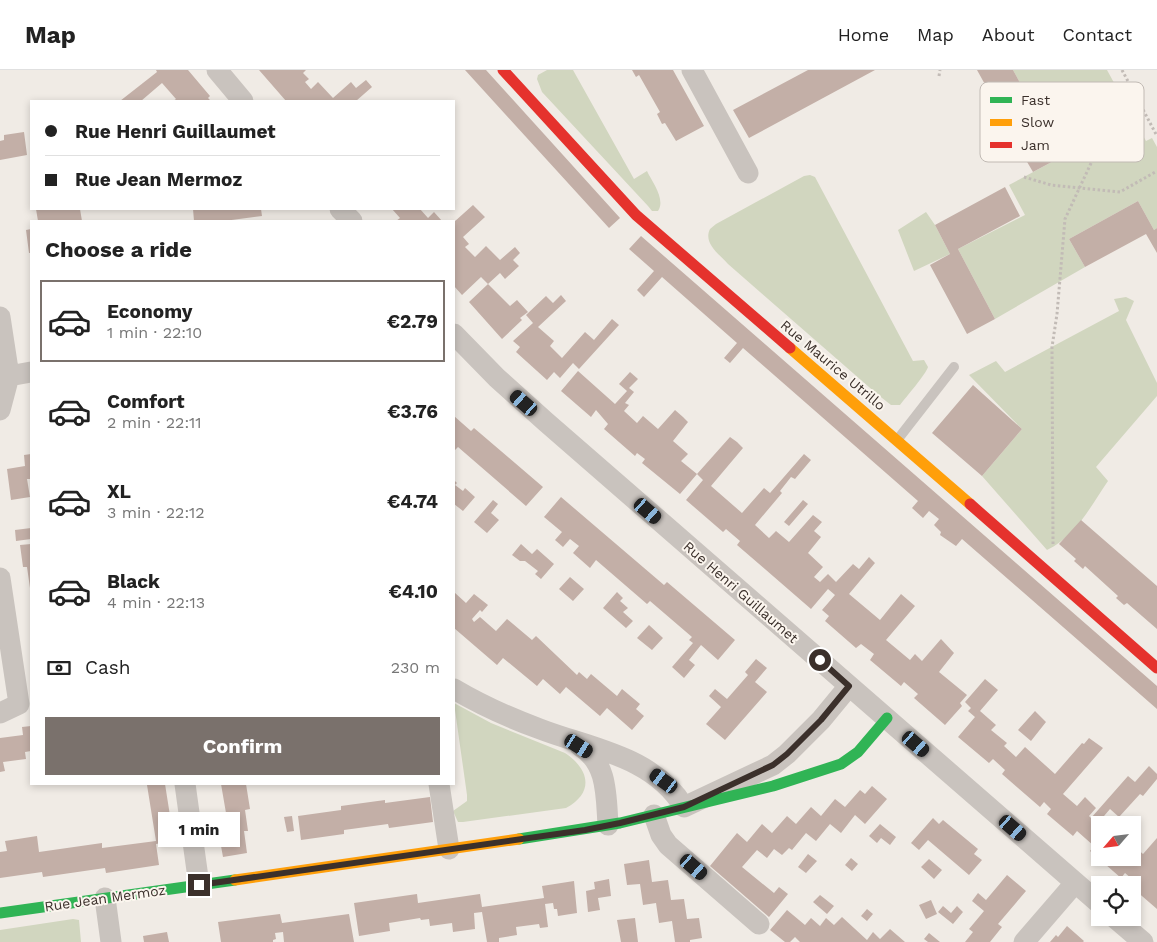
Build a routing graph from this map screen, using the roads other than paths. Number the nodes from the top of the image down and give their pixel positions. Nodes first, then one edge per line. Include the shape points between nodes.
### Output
1 (217, 70) edge
2 (502, 70) edge
3 (692, 70) edge
4 (242, 100) edge
5 (748, 173) dead end
6 (0, 317) edge
7 (455, 335) edge
8 (954, 367) dead end
9 (30, 372) edge
10 (9, 376) junction
11 (0, 410) edge
12 (897, 440) junction
13 (0, 578) edge
14 (1157, 668) edge
15 (849, 686) junction
16 (455, 690) edge
17 (25, 702) edge
18 (0, 713) edge
19 (887, 718) junction
20 (570, 740) junction
21 (184, 785) edge
22 (438, 785) edge
23 (684, 807) junction
24 (654, 815) junction
25 (608, 825) junction
26 (449, 849) junction
27 (1075, 883) junction
28 (199, 885) junction
29 (1091, 896) edge
30 (105, 898) junction
31 (0, 913) edge
32 (759, 924) dead end
33 (1124, 926) edge
34 (111, 942) edge
35 (1024, 942) edge
36 (1143, 942) edge

1 - 4 street
2 - 12 street, Rue Maurice Utrillo via 636,215
3 - 5 street
6 - 10 street
7 - 15 street, Rue Henri Guillaumet via 513,393
8 - 12 lane
9 - 10 street
10 - 11 street
12 - 14 street, Rue Maurice Utrillo
13 - 17 street
15 - 19 street, Rue Henri Guillaumet
15 - 23 street, Rue Jean Mermoz via 821,720 773,765
16 - 20 street via 516,720
17 - 18 street
19 - 23 street, Rue Jean Mermoz via 858,752 841,764 773,786
19 - 27 street, Rue Henri Guillaumet
20 - 23 street via 639,764 664,781
20 - 25 street via 589,752 599,766 605,787
21 - 28 street
22 - 26 street
23 - 24 street, Rue Jean Mermoz
24 - 25 street, Rue Jean Mermoz
24 - 32 street via 668,845
25 - 26 street, Rue Jean Mermoz
26 - 28 street, Rue Jean Mermoz
27 - 29 street, Rue Henri Guillaumet
27 - 35 street
28 - 30 street, Rue Jean Mermoz
30 - 31 street, Rue Jean Mermoz
30 - 34 street
33 - 36 street

